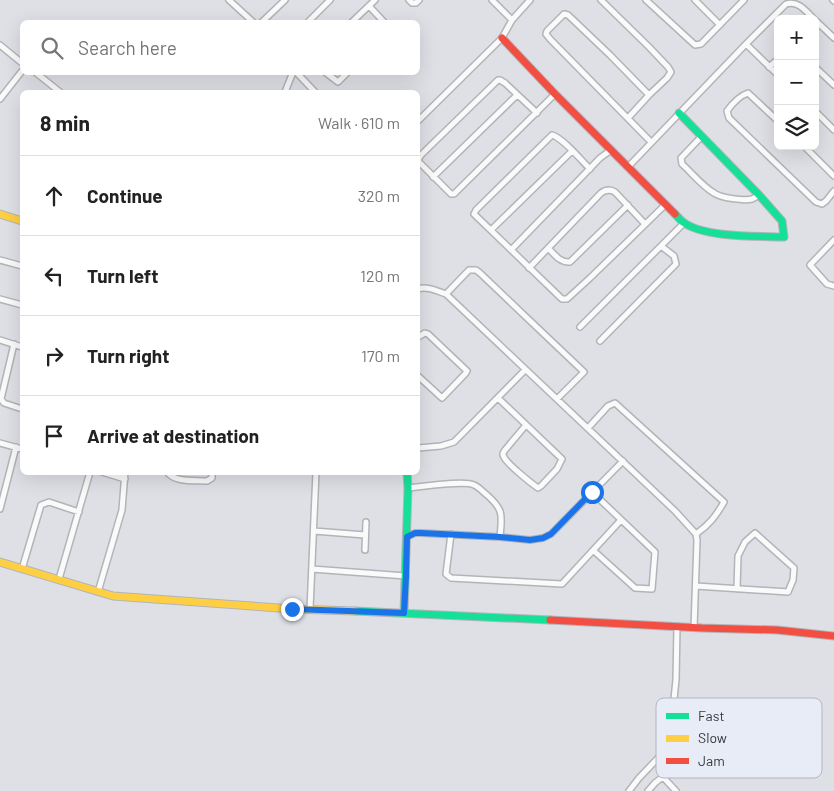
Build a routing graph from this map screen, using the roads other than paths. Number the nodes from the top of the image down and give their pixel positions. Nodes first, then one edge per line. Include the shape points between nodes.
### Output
1 (284, 0) edge
2 (330, 0) edge
3 (375, 0) edge
4 (409, 0) edge
5 (419, 0) edge
6 (492, 0) edge
7 (530, 0) edge
8 (601, 0) edge
9 (646, 0) edge
10 (695, 0) edge
11 (743, 0) edge
12 (233, 1) edge
13 (369, 6) junction
14 (776, 15) edge
15 (811, 15) edge
16 (774, 17) edge
17 (251, 20) edge
18 (264, 20) edge
19 (310, 20) edge
20 (354, 20) edge
21 (382, 20) edge
22 (512, 20) junction
23 (819, 23) edge
24 (720, 25) junction
25 (502, 38) junction
26 (834, 38) edge
27 (746, 44) junction
28 (0, 45) edge
29 (777, 60) edge
30 (20, 61) edge
31 (769, 67) junction
32 (774, 71) edge
33 (819, 71) edge
34 (20, 73) edge
35 (39, 75) edge
36 (293, 75) edge
37 (297, 75) edge
38 (329, 75) edge
39 (345, 75) edge
40 (834, 85) edge
41 (58, 90) edge
42 (286, 90) edge
43 (313, 90) edge
44 (555, 94) junction
45 (517, 95) junction
46 (649, 95) junction
47 (0, 98) edge
48 (678, 113) junction
49 (537, 114) junction
50 (819, 115) edge
51 (774, 117) edge
52 (628, 118) junction
53 (420, 119) edge
54 (834, 130) edge
55 (701, 137) junction
56 (651, 142) junction
57 (611, 150) junction
58 (808, 150) edge
59 (572, 151) junction
60 (420, 157) edge
61 (420, 163) edge
62 (628, 167) junction
63 (590, 169) junction
64 (834, 176) edge
65 (433, 177) junction
66 (834, 191) edge
67 (759, 195) junction
68 (628, 205) junction
69 (665, 205) junction
70 (0, 214) edge
71 (20, 220) edge
72 (684, 223) junction
73 (645, 224) junction
74 (491, 230) junction
75 (834, 240) edge
76 (662, 246) junction
77 (548, 248) junction
78 (511, 250) junction
79 (0, 260) edge
80 (20, 265) edge
81 (529, 268) junction
82 (834, 286) edge
83 (420, 289) edge
84 (446, 294) junction
85 (0, 299) edge
86 (20, 304) edge
87 (580, 327) dead end
88 (420, 336) edge
89 (0, 340) edge
90 (600, 341) dead end
91 (14, 344) junction
92 (20, 346) edge
93 (525, 370) junction
94 (420, 378) edge
95 (498, 398) junction
96 (557, 399) junction
97 (20, 407) edge
98 (526, 425) junction
99 (588, 428) junction
100 (0, 442) edge
101 (16, 447) junction
102 (20, 448) edge
103 (420, 448) edge
104 (623, 461) junction
105 (89, 475) edge
106 (112, 475) edge
107 (125, 475) edge
108 (168, 475) edge
109 (212, 475) edge
110 (316, 475) edge
111 (407, 475) edge
112 (125, 479) junction
113 (408, 488) junction
114 (2, 490) edge
115 (592, 492) junction
116 (0, 509) edge
117 (79, 512) junction
118 (621, 520) junction
119 (366, 522) dead end
120 (314, 531) junction
121 (451, 534) junction
122 (696, 534) junction
123 (365, 535) junction
124 (407, 537) junction
125 (500, 537) junction
126 (365, 550) dead end
127 (594, 551) junction
128 (0, 562) edge
129 (22, 569) junction
130 (312, 569) junction
131 (406, 576) junction
132 (59, 579) junction
133 (696, 586) junction
134 (737, 589) junction
135 (98, 592) junction
136 (310, 609) junction
137 (404, 613) junction
138 (677, 626) junction
139 (694, 628) junction
140 (834, 636) edge
141 (674, 698) edge
142 (656, 760) edge
143 (661, 778) edge
144 (665, 778) edge
145 (630, 791) edge
146 (648, 791) edge
147 (676, 791) edge

1 - 18 street
2 - 19 street
3 - 13 street
4 - 5 street via 416,3
6 - 22 street
7 - 22 street
8 - 46 street via 670,69 667,78
9 - 24 street via 694,45 701,44
10 - 24 street
11 - 24 street
12 - 17 street
13 - 20 street
13 - 21 street
14 - 15 street via 789,2 799,4
16 - 27 street
22 - 25 street
23 - 26 street
25 - 44 street
25 - 53 street
27 - 31 street
27 - 48 street
28 - 30 street
29 - 31 street
31 - 32 street
33 - 40 street
34 - 47 street
35 - 41 street
36 - 42 street
37 - 43 street
38 - 39 street via 338,82
44 - 49 street
44 - 57 street
45 - 49 street
45 - 60 street via 500,80 496,81
45 - 65 street
46 - 52 street
46 - 52 street via 572,17 564,14 549,28 546,34 550,39
48 - 55 street
48 - 56 street
49 - 65 street via 454,194
50 - 54 street
51 - 66 street via 748,93 727,111 728,118 816,202 822,204
52 - 56 street
55 - 67 street
55 - 67 street via 681,158 682,164 718,195 753,199
56 - 62 street
57 - 62 street
57 - 63 street
58 - 64 street
59 - 63 street
59 - 74 street
59 - 74 street via 551,135 474,213
61 - 65 street
62 - 69 street
63 - 78 street
67 - 72 street via 782,221 784,237 709,232
68 - 73 street
68 - 77 street via 570,262 565,263
68 - 77 street via 613,191 603,191
69 - 72 street
69 - 73 street
70 - 71 street
72 - 76 street
73 - 81 street via 567,299 562,299
74 - 78 street
75 - 82 street via 810,265 827,284
76 - 87 street
76 - 90 street via 674,256 676,264
77 - 81 street
78 - 81 street
79 - 80 street
83 - 84 street
84 - 93 street
84 - 96 street via 469,270 480,273 584,372
85 - 86 street
88 - 94 street via 428,334 468,371 442,398
89 - 91 street
91 - 92 street
91 - 97 street via 1,399
93 - 95 street
93 - 96 street
95 - 98 street
95 - 103 street via 454,442
96 - 99 street
98 - 98 street via 562,459 557,469 538,488 509,464 503,454
99 - 104 street
99 - 122 street via 608,406 615,403 724,502 715,518
100 - 101 street
101 - 102 street
101 - 114 street
104 - 115 street
104 - 122 street
105 - 117 street
106 - 112 street
107 - 112 street
108 - 109 street via 174,479 207,481
110 - 120 street
111 - 113 street
112 - 135 street via 122,510
113 - 124 street
113 - 125 street via 461,483 474,485 500,510
114 - 116 street
115 - 118 street
115 - 125 street via 551,534 543,538
117 - 129 street via 49,502 41,505
117 - 132 street
118 - 127 street
118 - 127 street via 655,552 652,589 636,588
119 - 123 street
120 - 123 street
120 - 130 street
121 - 124 street via 415,533
121 - 125 street
121 - 127 street via 446,574 451,578 562,584
122 - 133 street
123 - 126 street
124 - 131 street
128 - 129 street
129 - 132 street
130 - 131 street
130 - 136 street
131 - 137 street
132 - 135 street
133 - 134 street
133 - 139 street
134 - 134 street via 788,592 794,568 755,533 745,542 738,556
135 - 136 street via 157,600
136 - 137 street
137 - 138 street
138 - 139 street
138 - 141 street
139 - 140 street via 777,630
142 - 145 street
143 - 146 street
144 - 147 street

